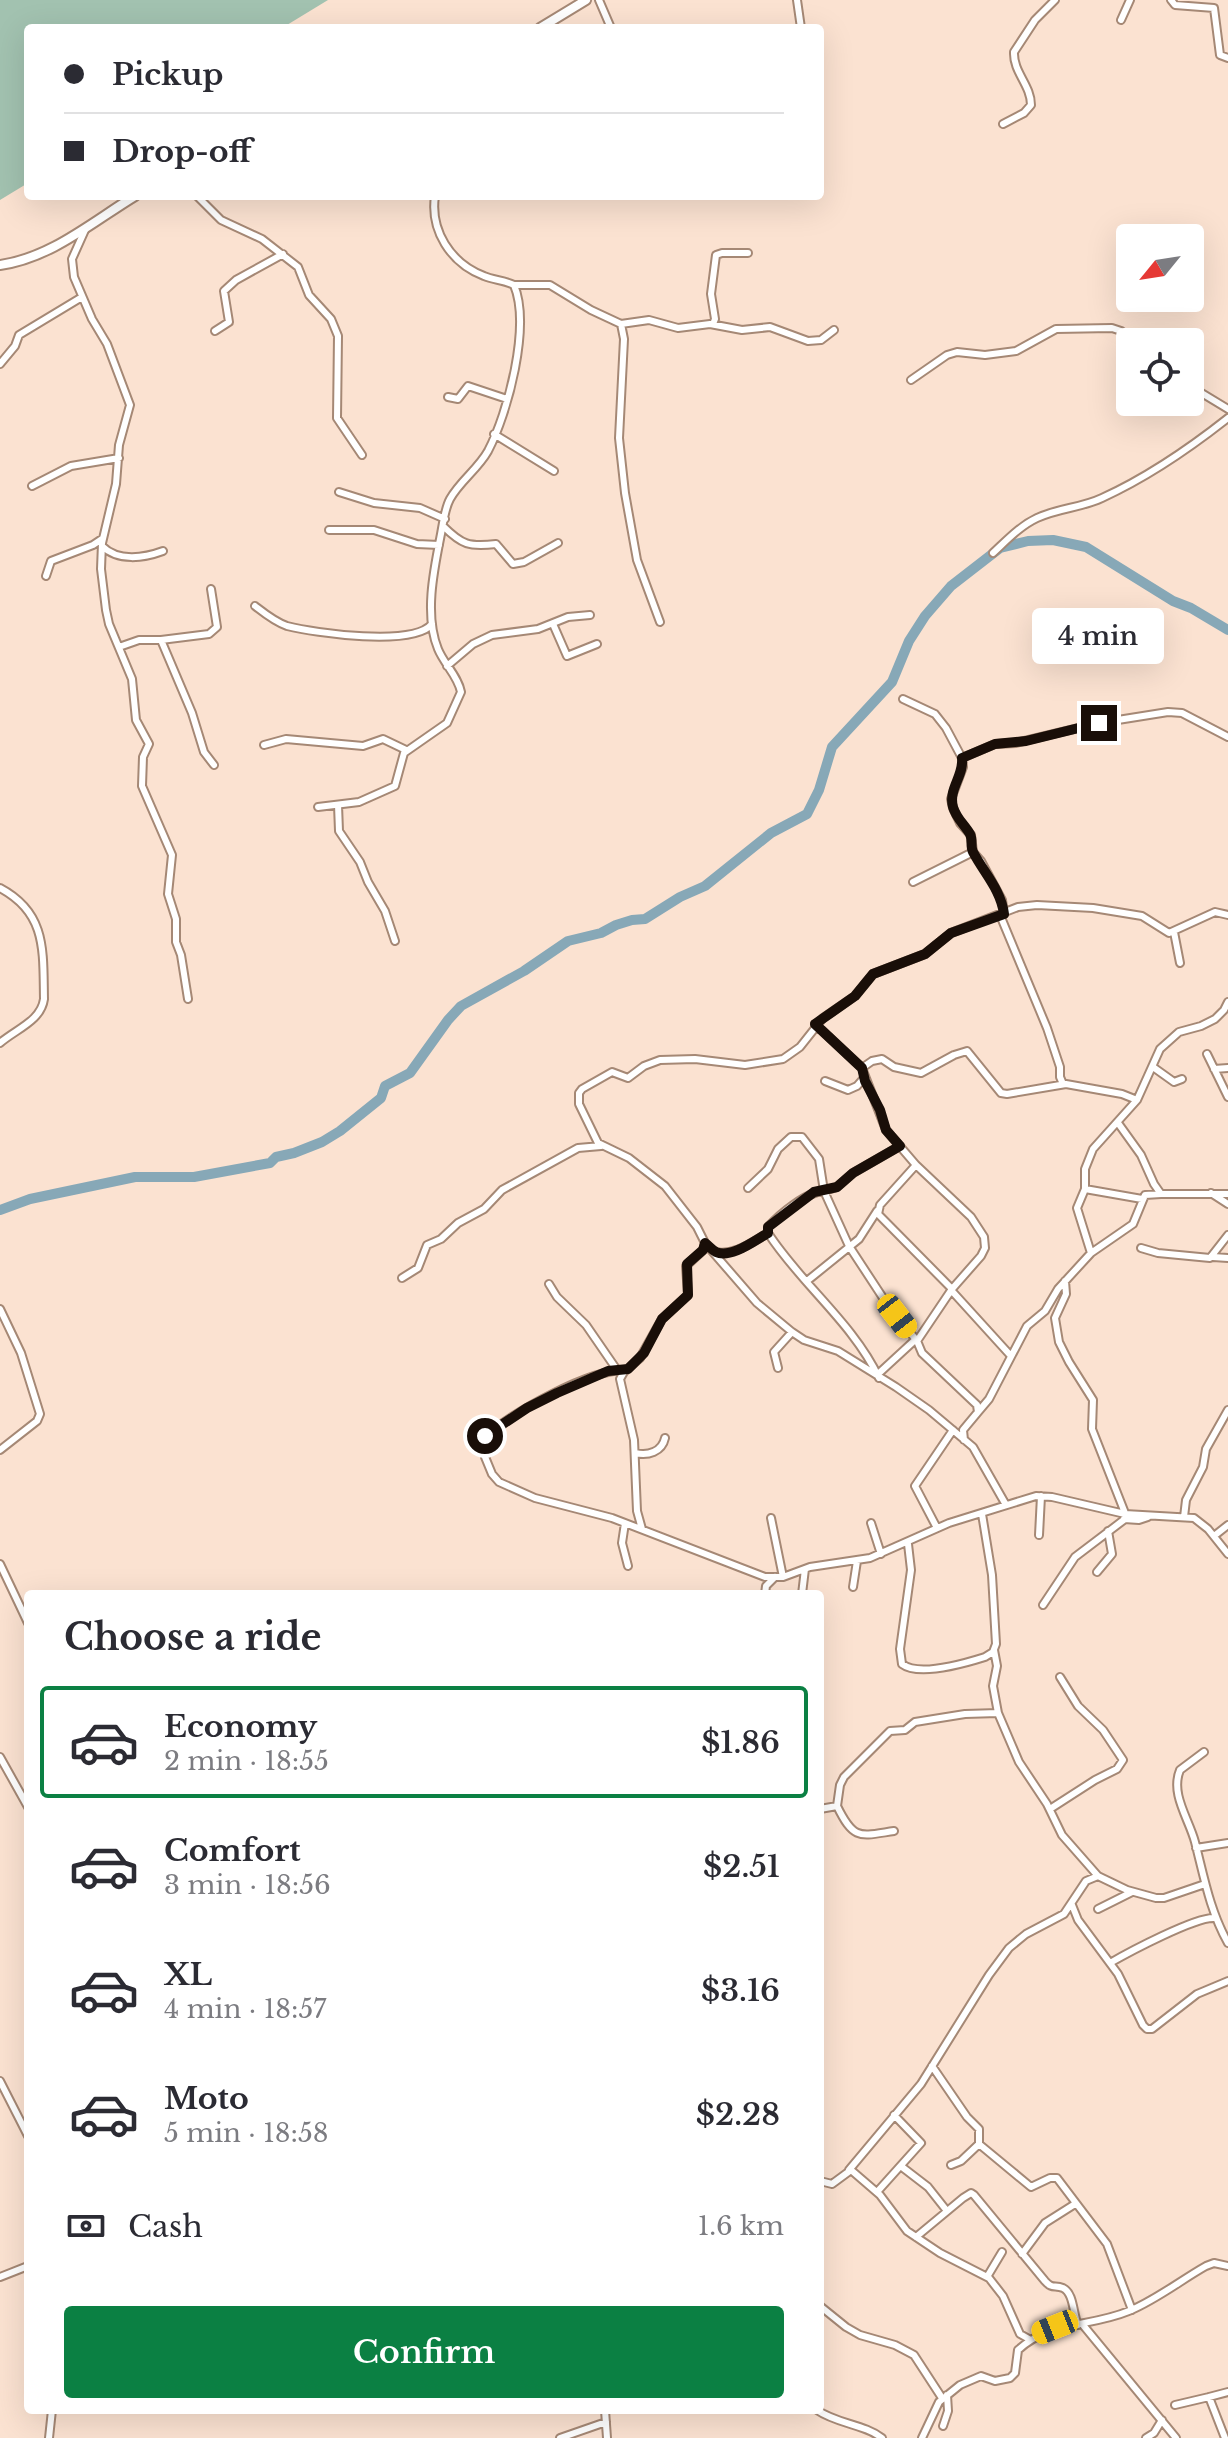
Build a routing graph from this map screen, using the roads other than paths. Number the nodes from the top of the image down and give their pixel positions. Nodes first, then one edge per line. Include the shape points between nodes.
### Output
1 (586, 0) edge
2 (599, 0) edge
3 (797, 0) edge
4 (1055, 0) edge
5 (1130, 0) edge
6 (1171, 0) edge
7 (1121, 20) dead end
8 (547, 24) edge
9 (609, 24) edge
10 (800, 24) edge
11 (1228, 58) edge
12 (1003, 124) dead end
13 (129, 200) edge
14 (201, 200) edge
15 (435, 200) edge
16 (86, 228) junction
17 (748, 253) dead end
18 (283, 254) junction
19 (0, 265) edge
20 (514, 285) junction
21 (82, 297) junction
22 (621, 324) junction
23 (713, 324) junction
24 (1116, 329) edge
25 (834, 330) dead end
26 (215, 331) dead end
27 (0, 364) edge
28 (911, 380) dead end
29 (1204, 394) edge
30 (448, 397) dead end
31 (507, 399) junction
32 (1228, 409) edge
33 (1228, 418) edge
34 (494, 434) junction
35 (362, 455) dead end
36 (119, 458) junction
37 (554, 471) dead end
38 (32, 486) dead end
39 (339, 492) dead end
40 (444, 522) junction
41 (329, 530) dead end
42 (102, 542) junction
43 (558, 543) dead end
44 (439, 545) junction
45 (163, 551) dead end
46 (993, 553) dead end
47 (46, 576) dead end
48 (211, 589) dead end
49 (255, 606) dead end
50 (590, 615) dead end
51 (660, 622) dead end
52 (432, 624) junction
53 (553, 624) junction
54 (161, 640) junction
55 (597, 644) dead end
56 (119, 647) junction
57 (447, 666) junction
58 (903, 699) dead end
59 (1228, 737) edge
60 (264, 745) dead end
61 (406, 750) junction
62 (962, 758) junction
63 (214, 765) dead end
64 (338, 805) junction
65 (318, 807) dead end
66 (973, 852) junction
67 (913, 882) dead end
68 (0, 888) edge
69 (1002, 915) junction
70 (1228, 915) edge
71 (1174, 932) junction
72 (395, 941) dead end
73 (1180, 963) dead end
74 (188, 999) dead end
75 (1228, 1002) edge
76 (1226, 1014) edge
77 (815, 1024) junction
78 (0, 1043) edge
79 (1207, 1054) dead end
80 (1153, 1067) junction
81 (862, 1068) junction
82 (1228, 1068) edge
83 (1214, 1069) junction
84 (864, 1078) junction
85 (1182, 1079) dead end
86 (825, 1081) dead end
87 (1063, 1084) junction
88 (1228, 1097) edge
89 (1137, 1100) junction
90 (1118, 1123) junction
91 (601, 1146) junction
92 (900, 1146) junction
93 (916, 1165) junction
94 (1154, 1184) junction
95 (748, 1188) dead end
96 (1085, 1189) junction
97 (824, 1191) junction
98 (1149, 1193) junction
99 (1211, 1193) junction
100 (1161, 1194) junction
101 (1228, 1194) edge
102 (1142, 1199) junction
103 (1228, 1204) edge
104 (877, 1211) junction
105 (768, 1233) junction
106 (1228, 1235) edge
107 (705, 1243) junction
108 (849, 1246) junction
109 (1141, 1248) dead end
110 (715, 1252) junction
111 (1091, 1253) junction
112 (1213, 1257) junction
113 (1228, 1258) edge
114 (402, 1278) dead end
115 (807, 1281) junction
116 (1065, 1281) junction
117 (549, 1284) dead end
118 (952, 1290) junction
119 (0, 1309) edge
120 (792, 1332) junction
121 (916, 1340) junction
122 (1011, 1356) junction
123 (778, 1368) dead end
124 (617, 1370) junction
125 (626, 1370) junction
126 (878, 1376) junction
127 (1228, 1410) edge
128 (978, 1412) junction
129 (953, 1430) junction
130 (665, 1438) dead end
131 (964, 1440) junction
132 (0, 1450) edge
133 (635, 1453) junction
134 (1041, 1496) junction
135 (1006, 1505) junction
136 (982, 1514) junction
137 (1125, 1516) junction
138 (1184, 1517) junction
139 (771, 1518) dead end
140 (625, 1523) junction
141 (871, 1523) dead end
142 (1228, 1525) edge
143 (937, 1528) junction
144 (642, 1529) junction
145 (1108, 1531) junction
146 (1039, 1535) dead end
147 (1214, 1536) junction
148 (908, 1544) junction
149 (881, 1554) junction
150 (1228, 1554) edge
151 (857, 1561) junction
152 (0, 1564) edge
153 (628, 1566) dead end
154 (805, 1569) junction
155 (1097, 1572) dead end
156 (779, 1577) junction
157 (853, 1587) dead end
158 (766, 1590) edge
159 (802, 1590) edge
160 (1043, 1605) dead end
161 (24, 1615) edge
162 (994, 1650) junction
163 (1060, 1677) dead end
164 (998, 1713) junction
165 (1204, 1752) dead end
166 (0, 1757) edge
167 (24, 1800) edge
168 (837, 1806) junction
169 (824, 1808) edge
170 (1050, 1809) junction
171 (894, 1831) dead end
172 (1228, 1843) edge
173 (1196, 1848) junction
174 (1098, 1876) junction
175 (1205, 1884) junction
176 (1132, 1892) junction
177 (1072, 1905) junction
178 (1098, 1909) dead end
179 (1214, 1918) junction
180 (1228, 1943) edge
181 (1110, 1963) junction
182 (1228, 1981) edge
183 (932, 2066) junction
184 (0, 2081) edge
185 (894, 2115) junction
186 (24, 2128) edge
187 (979, 2144) junction
188 (951, 2165) dead end
189 (902, 2167) junction
190 (849, 2170) junction
191 (824, 2182) edge
192 (877, 2192) junction
193 (1075, 2204) junction
194 (947, 2211) junction
195 (916, 2237) junction
196 (1002, 2252) dead end
197 (1022, 2254) junction
198 (1228, 2266) edge
199 (24, 2268) edge
200 (0, 2277) edge
201 (987, 2277) junction
202 (824, 2309) edge
203 (1132, 2310) junction
204 (1080, 2325) junction
205 (1029, 2339) junction
206 (1228, 2392) edge
207 (944, 2397) junction
208 (1209, 2397) junction
209 (1175, 2405) dead end
210 (52, 2414) edge
211 (605, 2414) edge
212 (824, 2414) edge
213 (1162, 2420) junction
214 (606, 2422) junction
215 (943, 2426) dead end
216 (49, 2438) edge
217 (560, 2438) edge
218 (607, 2438) edge
219 (882, 2438) edge
220 (922, 2438) edge
221 (1146, 2438) edge
222 (1176, 2438) edge
223 (1225, 2438) edge

1 - 8 street
2 - 9 street
3 - 10 street
4 - 12 street via 1014,52 1031,105
5 - 7 street
6 - 11 street via 1175,5 1214,8 1220,55
13 - 16 street
14 - 18 street via 221,220
15 - 20 street via 435,225 449,250 473,270
16 - 19 street via 34,257
16 - 21 street via 72,259
17 - 23 street via 716,255
18 - 26 street via 226,288 229,322
18 - 35 street via 298,267 309,295 335,326 337,418
20 - 22 street via 550,285
20 - 31 street via 519,331
21 - 27 street via 19,335
21 - 36 street via 130,405
22 - 23 street
22 - 51 street via 619,438 625,493 637,560
23 - 25 street via 742,330 770,327 808,341 821,340
24 - 28 street via 1056,329 1016,351 957,352
29 - 32 street
30 - 31 street via 458,399 468,386
31 - 34 street
33 - 46 street via 1103,498 1028,523
34 - 37 street
34 - 40 street via 481,461 452,496
36 - 38 street via 71,466
36 - 42 street
39 - 40 street via 374,503 420,508
40 - 43 street via 464,544 496,544 513,564
40 - 44 street
41 - 44 street via 374,530
42 - 45 street via 109,552 124,557
42 - 47 street via 51,561
42 - 56 street via 107,617
44 - 52 street
48 - 54 street via 215,631
49 - 52 street via 284,625 337,635 395,637 424,632
50 - 53 street
52 - 57 street
53 - 55 street via 567,656
53 - 57 street via 486,637
54 - 56 street
54 - 63 street via 204,752
56 - 74 street via 132,679 136,720 149,744 142,786 172,855 168,894
57 - 61 street via 461,692 452,714 441,729
58 - 62 street via 935,714
59 - 62 street via 1182,713 1168,712 995,744
60 - 61 street via 286,739 363,746 383,739
61 - 64 street via 395,786
62 - 66 street via 951,799 971,835
64 - 65 street
64 - 72 street via 339,831 385,911
66 - 67 street
66 - 69 street via 999,893
68 - 78 street via 27,906 38,929 44,999 37,1016
69 - 71 street via 1023,906 1085,907 1142,916 1165,932
69 - 77 street via 951,933 925,954 873,974 855,996
69 - 87 street
70 - 71 street via 1215,912
71 - 73 street
75 - 76 street
76 - 80 street via 1173,1036
77 - 81 street
77 - 91 street via 800,1047 783,1059 745,1065 660,1060 628,1078 612,1072 587,1085 579,1093 579,1104
79 - 83 street
80 - 85 street via 1174,1082
80 - 89 street
81 - 84 street
81 - 87 street via 882,1059 921,1073 967,1051 1001,1093
82 - 83 street
83 - 88 street
84 - 86 street via 848,1090
84 - 92 street via 886,1130
87 - 89 street
89 - 90 street
90 - 94 street
90 - 96 street via 1093,1149
91 - 107 street via 629,1158 665,1186
91 - 114 street via 578,1148 502,1190 484,1209 427,1245 418,1268
92 - 93 street
92 - 97 street
93 - 104 street
93 - 118 street via 971,1217 984,1237 981,1256
94 - 98 street
94 - 100 street
95 - 97 street via 768,1169 781,1145 797,1136 819,1159
96 - 102 street
96 - 111 street via 1077,1208
97 - 105 street via 782,1214
97 - 108 street
98 - 100 street
98 - 102 street
99 - 100 street
99 - 101 street
99 - 103 street
102 - 111 street via 1133,1224
104 - 108 street
104 - 118 street
105 - 110 street via 730,1253
105 - 115 street
106 - 112 street
107 - 110 street
107 - 125 street via 687,1264 688,1295 662,1319 640,1358
108 - 115 street
108 - 121 street
109 - 112 street
110 - 120 street via 744,1290
111 - 116 street
112 - 113 street
115 - 126 street
116 - 122 street via 1045,1311 1024,1329
116 - 137 street via 1066,1294 1055,1318 1059,1342 1093,1400 1092,1429
117 - 124 street
118 - 121 street
118 - 122 street
119 - 132 street via 40,1414
120 - 123 street via 774,1352
120 - 126 street via 838,1351
121 - 126 street
121 - 128 street via 922,1353 975,1402
122 - 128 street
124 - 125 street
124 - 140 street via 527,1408 485,1436 484,1447 499,1482 535,1498
125 - 133 street via 620,1379
126 - 129 street
127 - 138 street via 1206,1449
128 - 131 street via 965,1425
129 - 131 street
129 - 143 street via 915,1486
130 - 133 street via 656,1451
131 - 135 street via 983,1461
133 - 144 street
134 - 135 street
134 - 137 street
134 - 146 street
135 - 136 street
136 - 143 street
136 - 162 street via 992,1575
137 - 138 street
137 - 145 street
138 - 147 street via 1197,1520
139 - 156 street
140 - 144 street
140 - 153 street via 622,1543
141 - 149 street
142 - 147 street
143 - 148 street
144 - 156 street via 759,1575
145 - 155 street via 1113,1552
145 - 160 street via 1075,1557
147 - 150 street
148 - 149 street
148 - 162 street via 911,1570 902,1664 939,1668 980,1659
149 - 151 street
151 - 154 street
151 - 157 street
152 - 161 street
154 - 156 street
154 - 159 street
156 - 158 street
162 - 164 street
163 - 170 street via 1123,1760 1117,1769
164 - 168 street via 915,1722 886,1734 844,1777
164 - 170 street via 1019,1762
165 - 173 street via 1180,1770 1177,1781
166 - 167 street
168 - 169 street
168 - 171 street via 857,1834
170 - 174 street via 1062,1835
172 - 173 street
173 - 175 street
174 - 176 street
174 - 177 street via 1086,1881
175 - 176 street via 1164,1898
175 - 179 street
176 - 178 street
177 - 181 street
177 - 183 street via 1009,1948
179 - 180 street
179 - 181 street
181 - 182 street via 1148,2030 1191,1998
183 - 185 street
183 - 187 street via 979,2129
184 - 186 street
185 - 189 street via 921,2143
185 - 190 street
187 - 188 street
187 - 193 street via 1031,2187 1057,2178
189 - 192 street
189 - 194 street
190 - 191 street via 832,2184
190 - 192 street
192 - 195 street
193 - 197 street via 1045,2223
193 - 203 street via 1107,2244
194 - 195 street
194 - 197 street via 971,2193
195 - 201 street
196 - 201 street
197 - 204 street via 1051,2288 1067,2291
198 - 203 street via 1206,2266
199 - 200 street
201 - 205 street via 1003,2296 1020,2334
202 - 207 street via 860,2335 914,2355
203 - 204 street
204 - 205 street via 1055,2327
204 - 213 street
205 - 207 street via 1018,2350 1010,2378 975,2378
206 - 208 street
207 - 215 street via 948,2411
207 - 220 street
208 - 209 street
208 - 223 street
210 - 216 street
211 - 214 street
212 - 219 street
213 - 221 street
213 - 222 street
214 - 217 street
214 - 218 street

